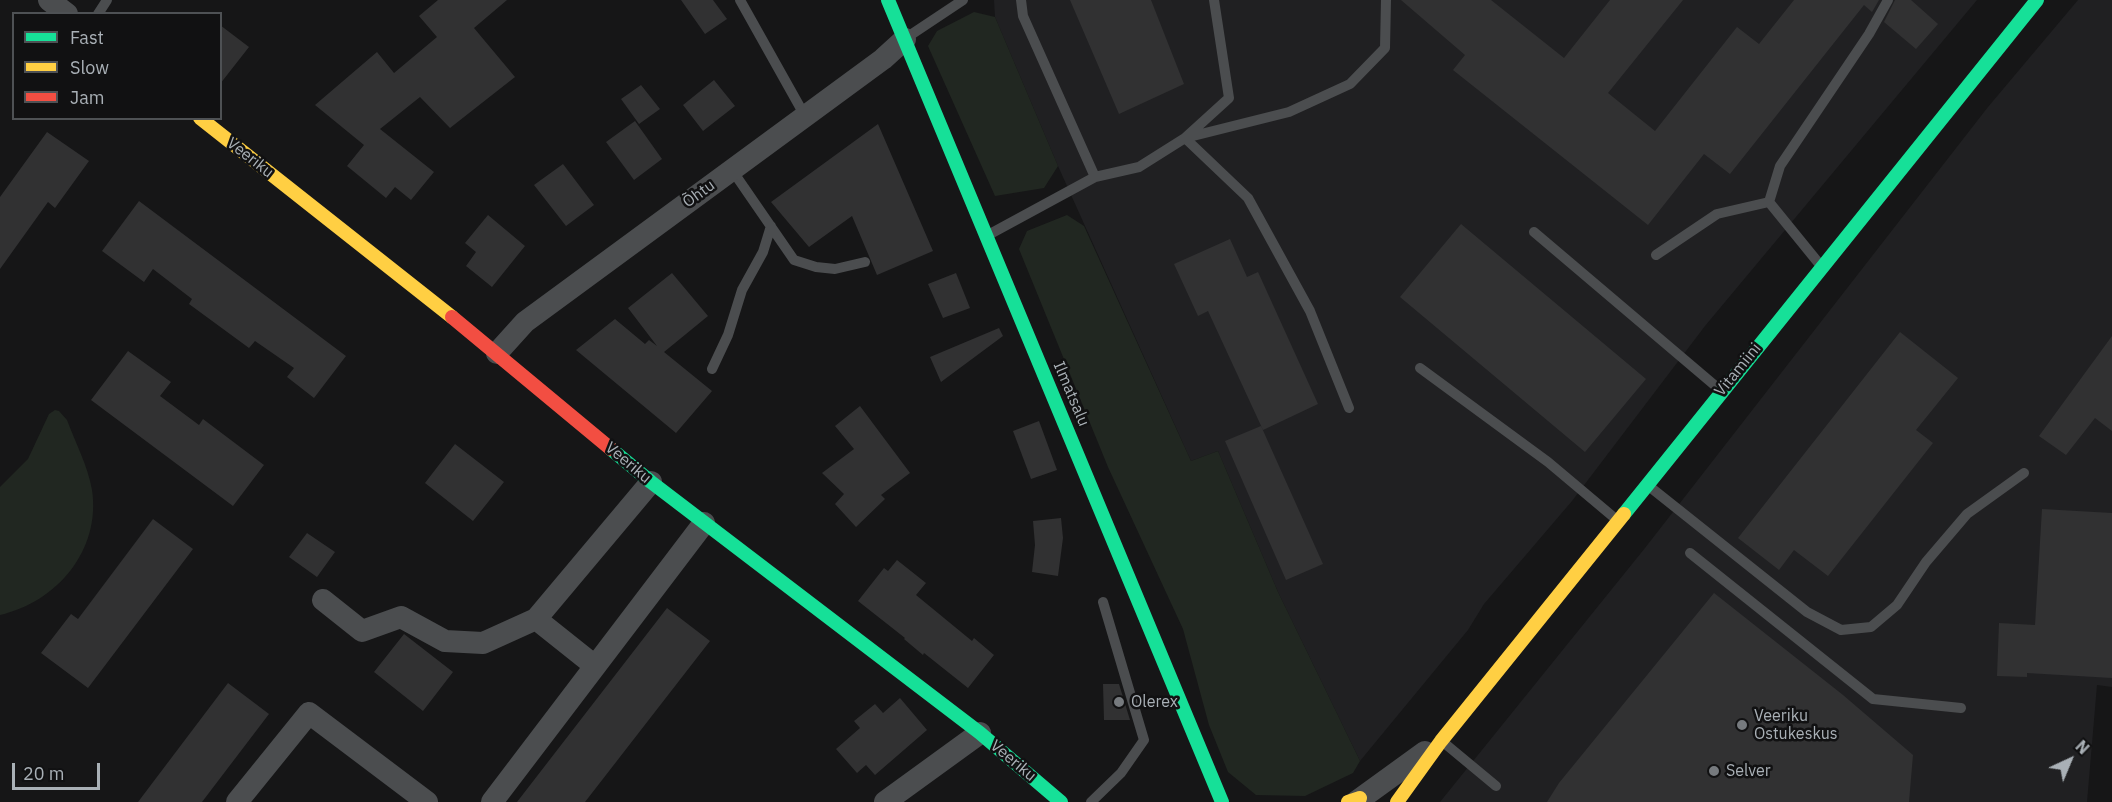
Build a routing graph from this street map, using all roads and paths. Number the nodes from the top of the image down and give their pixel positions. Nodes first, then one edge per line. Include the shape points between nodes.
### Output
1 (49, 0) edge
2 (740, 0) edge
3 (888, 0) edge
4 (963, 0) edge
5 (1021, 0) edge
6 (1214, 0) edge
7 (1386, 0) edge
8 (1888, 0) edge
9 (2037, 0) edge
10 (64, 12) edge
11 (905, 39) junction
12 (805, 116) junction
13 (203, 120) edge
14 (1185, 138) junction
15 (732, 170) junction
16 (1095, 177) junction
17 (1769, 202) junction
18 (771, 226) junction
19 (1534, 232) dead end
20 (987, 236) junction
21 (1656, 255) dead end
22 (866, 262) dead end
23 (1822, 266) junction
24 (497, 353) junction
25 (1420, 368) dead end
26 (712, 369) dead end
27 (1721, 391) junction
28 (1349, 408) dead end
29 (2024, 473) dead end
30 (651, 482) junction
31 (1647, 485) junction
32 (1618, 521) junction
33 (704, 523) junction
34 (1690, 553) dead end
35 (322, 600) dead end
36 (1103, 602) dead end
37 (536, 619) junction
38 (596, 666) junction
39 (1961, 708) dead end
40 (980, 733) junction
41 (1441, 741) junction
42 (1209, 771) junction
43 (1496, 786) dead end
44 (1235, 794) dead end
45 (1355, 801) edge
46 (237, 802) edge
47 (427, 802) edge
48 (492, 802) edge
49 (885, 802) edge
50 (1061, 802) edge
51 (1091, 802) edge
52 (1221, 802) edge
53 (1397, 802) edge

1 - 10 street
2 - 12 lane
3 - 11 street, Ilmatsalu
4 - 11 lane
5 - 16 lane via 1023,16
6 - 14 lane via 1229,98
7 - 14 lane via 1385,48 1350,84 1289,112
8 - 17 lane via 1780,166
9 - 23 street, Vitamiini
11 - 12 street, Õhtu
11 - 20 street, Ilmatsalu
12 - 15 street, Õhtu
13 - 24 street, Veeriku
14 - 16 lane via 1140,167
14 - 28 lane via 1248,198 1310,311
15 - 18 lane
15 - 24 street, Õhtu via 525,322
16 - 20 lane
17 - 21 lane via 1717,214
17 - 23 lane
18 - 22 lane via 794,260 835,269
18 - 26 lane
19 - 27 lane
20 - 42 street, Ilmatsalu
23 - 27 street, Vitamiini
24 - 30 street, Veeriku
25 - 32 lane via 1548,462
27 - 31 street, Vitamiini
29 - 31 lane via 1967,514 1926,562 1897,605 1870,627 1841,630 1807,612
30 - 33 street, Veeriku
30 - 37 street
31 - 32 street, Vitamiini
32 - 41 street, Vitamiini
33 - 38 street
33 - 40 street, Veeriku
34 - 39 lane via 1873,699
35 - 37 street via 362,631 401,617 445,641 483,643
36 - 51 lane via 1144,740 1121,773
37 - 38 street
38 - 48 street
40 - 49 street
40 - 50 street, Veeriku
41 - 43 lane
41 - 45 street, Vitamiini
41 - 53 street, Vitamiini
42 - 44 street
42 - 52 street, Ilmatsalu
46 - 47 street via 309,713

